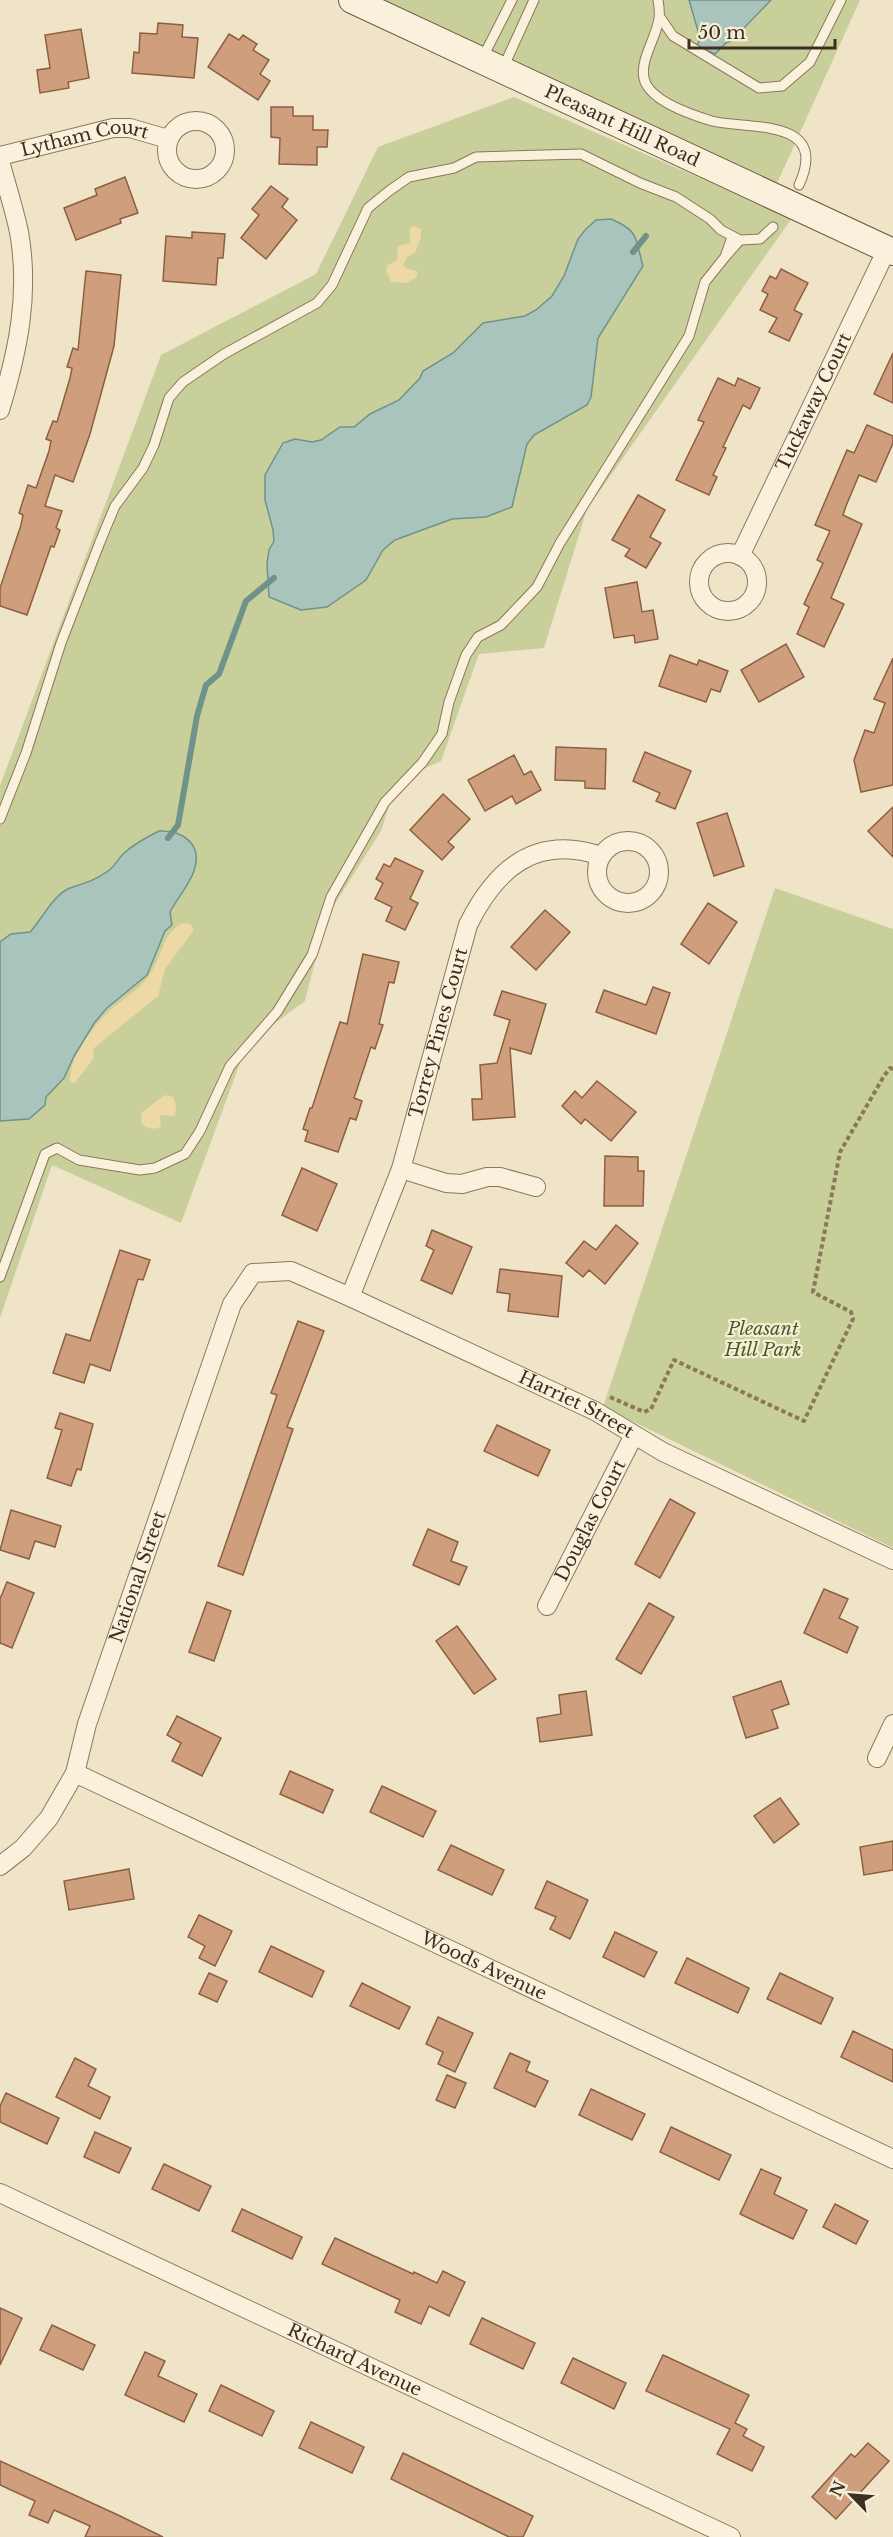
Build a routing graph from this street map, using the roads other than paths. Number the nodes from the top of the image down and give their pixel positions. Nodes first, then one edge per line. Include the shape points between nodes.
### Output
1 (352, 0) edge
2 (512, 0) edge
3 (534, 0) edge
4 (658, 0) edge
5 (842, 0) edge
6 (660, 16) junction
7 (492, 65) junction
8 (168, 139) dead end
9 (0, 158) edge
10 (799, 185) dead end
11 (773, 227) dead end
12 (736, 239) junction
13 (890, 250) edge
14 (0, 410) edge
15 (740, 556) dead end
16 (0, 819) edge
17 (601, 856) dead end
18 (401, 1169) junction
19 (536, 1187) dead end
20 (253, 1273) joint
21 (0, 1277) edge
22 (350, 1297) junction
23 (634, 1435) junction
24 (893, 1560) edge
25 (547, 1606) dead end
26 (893, 1724) edge
27 (877, 1758) dead end
28 (75, 1773) junction
29 (0, 1866) edge
30 (893, 2158) edge
31 (0, 2193) edge
32 (731, 2537) edge

1 - 7 street, Pleasant Hill Road
2 - 7 lane
3 - 7 lane
4 - 6 lane
5 - 6 lane via 810,62 782,86 759,88 673,36
6 - 10 lane via 643,73 650,90 660,99 711,120 766,126 793,135 806,158 806,171
7 - 13 street, Pleasant Hill Road
8 - 9 street, Lytham Court via 130,128 113,128
9 - 14 street via 18,231 23,278 21,331
11 - 12 lane via 760,239
12 - 16 lane via 676,197 581,154 476,157 454,168 409,177 389,191 368,208 332,285 317,303 224,354 183,382 169,398 150,453 115,506 100,542
12 - 21 lane via 705,282 689,336 537,586 501,625 478,637 466,655 442,735 385,802 331,897 312,956 277,1012 230,1066 185,1154 155,1168 140,1170 79,1160 57,1148 45,1154
13 - 15 street, Tuckaway Court
17 - 18 street, Torrey Pines Court via 563,848 528,854 484,896 468,925
18 - 19 street via 446,1183 462,1184 487,1177
18 - 22 street, Torrey Pines Court
20 - 22 street, Harriet Street via 291,1271
20 - 28 street, National Street via 232,1304 87,1724
22 - 23 street, Harriet Street via 595,1411
23 - 24 street, Harriet Street
23 - 25 street, Douglas Court
26 - 27 street
28 - 29 street, National Street via 38,1833
28 - 30 street, Woods Avenue
31 - 32 street, Richard Avenue

